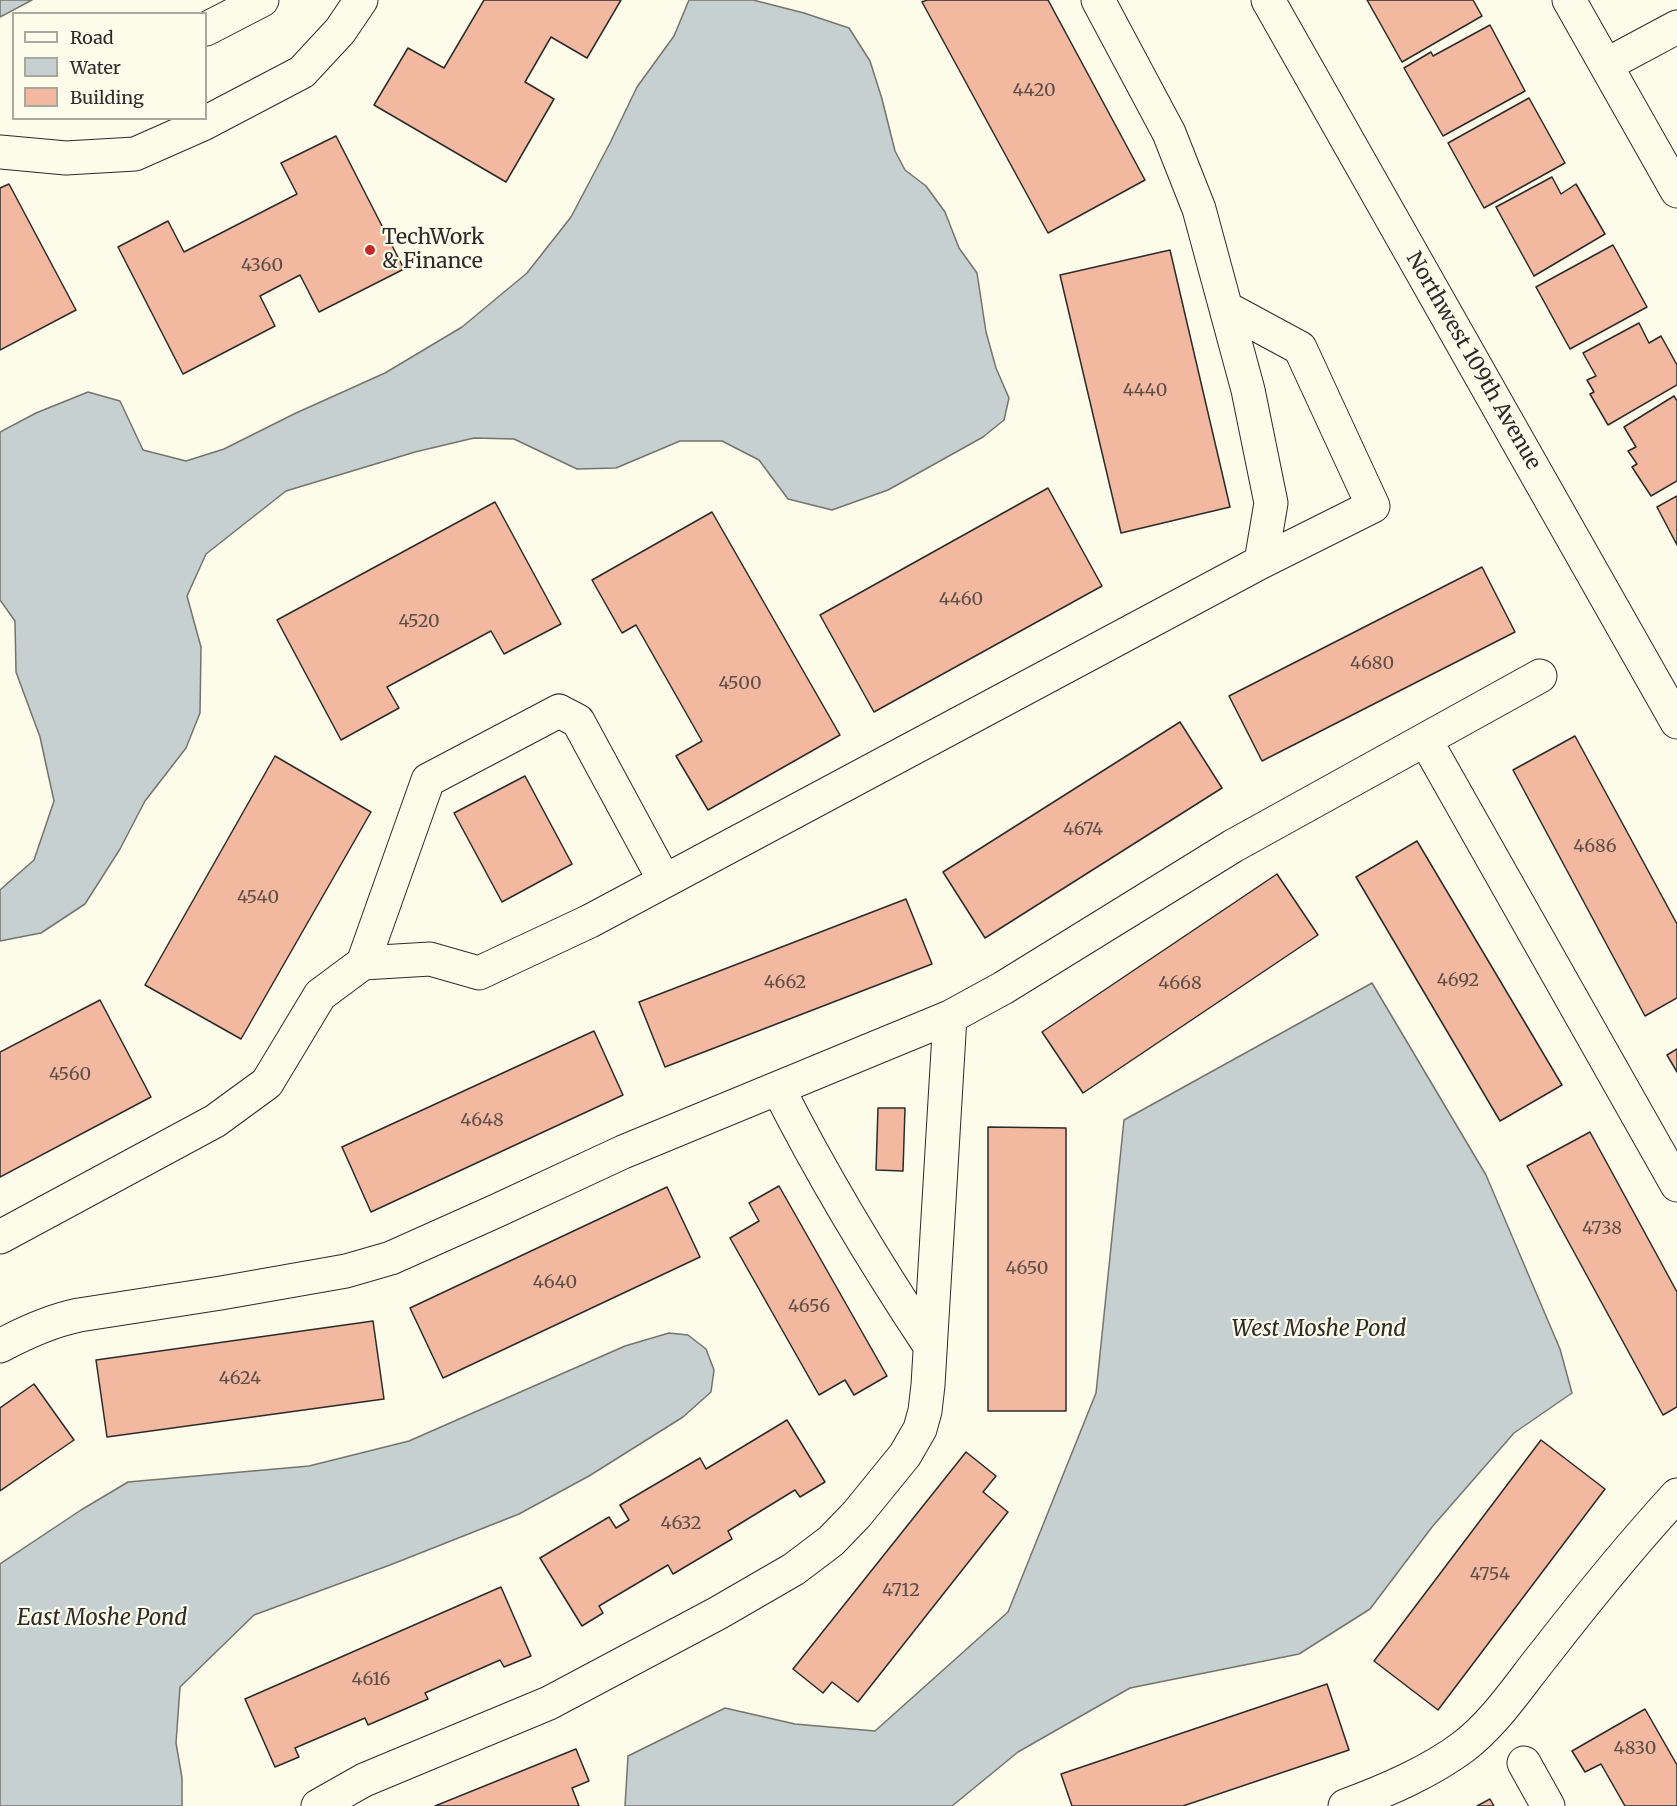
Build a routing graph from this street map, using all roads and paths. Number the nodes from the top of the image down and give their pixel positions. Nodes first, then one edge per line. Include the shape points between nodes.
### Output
1 (262, 0) edge
2 (361, 0) edge
3 (1098, 0) edge
4 (1268, 0) edge
5 (1569, 0) edge
6 (1677, 27) edge
7 (207, 28) edge
8 (1606, 65) junction
9 (207, 113) edge
10 (190, 120) edge
11 (176, 126) edge
12 (0, 152) edge
13 (1677, 191) edge
14 (1226, 308) junction
15 (1261, 562) junction
16 (1540, 676) dead end
17 (1677, 722) edge
18 (1426, 741) junction
19 (664, 880) junction
20 (363, 963) junction
21 (950, 1017) junction
22 (778, 1088) junction
23 (1677, 1185) edge
24 (0, 1237) edge
25 (0, 1346) edge
26 (930, 1346) junction
27 (1677, 1495) edge
28 (1524, 1763) dead end
29 (318, 1806) edge
30 (1345, 1806) edge
31 (1548, 1806) edge

1 - 7 street
2 - 9 street via 340,31 302,72
3 - 14 street via 1169,133 1199,209
4 - 17 street, Northwest 109th Avenue
5 - 8 street
6 - 8 street
8 - 13 street
10 - 11 street
11 - 12 street via 135,154 66,158
14 - 15 street via 1271,503
14 - 15 street via 1300,348 1373,506
15 - 19 street
16 - 18 street
18 - 21 street via 1233,846
18 - 23 street
19 - 20 street via 590,921 479,973 430,959
19 - 20 street via 578,721 559,711 428,780
20 - 24 street via 320,995 267,1083 215,1121
21 - 22 street
21 - 26 street
22 - 25 street via 623,1152 391,1258 346,1271 55,1320
22 - 26 street via 840,1200
26 - 29 street via 925,1411 905,1455 831,1541 794,1569 549,1703 364,1780
27 - 30 street via 1601,1582 1487,1725 1428,1769
28 - 31 street

